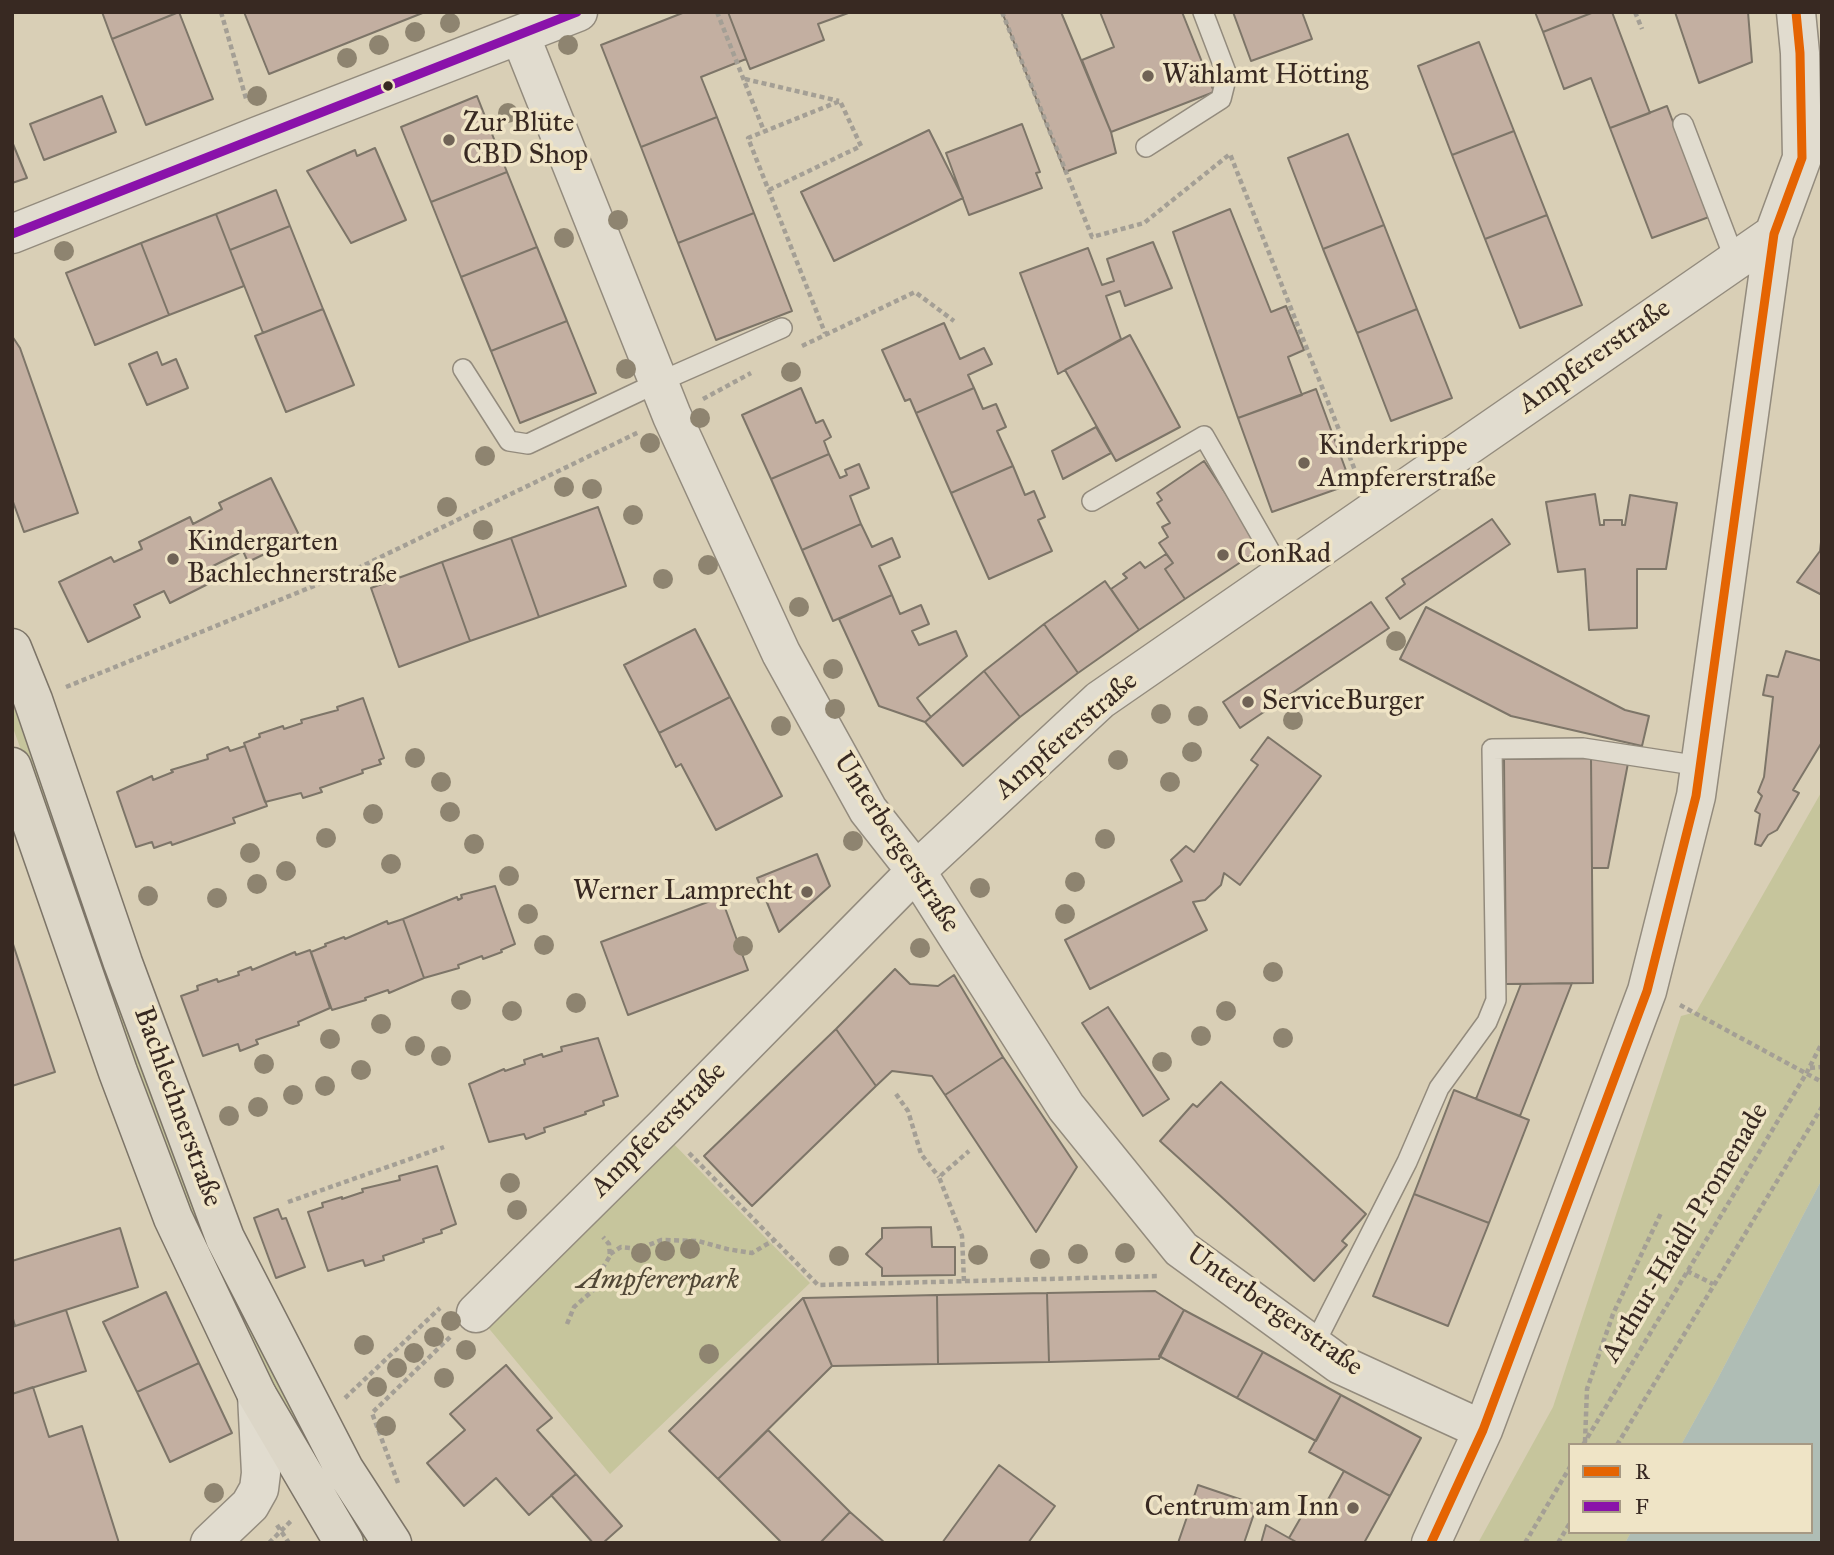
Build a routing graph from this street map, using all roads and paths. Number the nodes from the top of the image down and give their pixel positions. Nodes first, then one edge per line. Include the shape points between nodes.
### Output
1 (221, 12) edge
2 (578, 12) edge
3 (717, 12) edge
4 (1002, 12) edge
5 (1203, 12) edge
6 (1635, 12) edge
7 (1796, 12) edge
8 (1642, 29) dead end
9 (520, 35) junction
10 (1811, 48) edge
11 (744, 78) junction
12 (840, 101) junction
13 (248, 106) dead end
14 (1683, 124) dead end
15 (764, 131) junction
16 (1146, 147) dead end
17 (769, 190) junction
18 (12, 234) edge
19 (1774, 234) junction
20 (1735, 260) junction
21 (954, 321) dead end
22 (782, 328) dead end
23 (463, 369) dead end
24 (666, 399) junction
25 (1093, 501) dead end
26 (1378, 507) junction
27 (1283, 574) junction
28 (12, 648) edge
29 (33, 700) junction
30 (1700, 766) junction
31 (12, 767) edge
32 (916, 871) junction
33 (1647, 991) junction
34 (1822, 1042) edge
35 (1822, 1067) edge
36 (1808, 1071) junction
37 (1822, 1082) edge
38 (896, 1094) dead end
39 (1822, 1107) edge
40 (664, 1127) junction
41 (444, 1147) dead end
42 (969, 1151) dead end
43 (939, 1177) junction
44 (288, 1202) dead end
45 (578, 1211) junction
46 (1661, 1213) dead end
47 (774, 1240) junction
48 (610, 1254) junction
49 (1190, 1256) junction
50 (1687, 1270) junction
51 (964, 1281) junction
52 (1713, 1284) junction
53 (476, 1312) junction
54 (567, 1324) dead end
55 (1314, 1345) junction
56 (257, 1395) junction
57 (319, 1422) junction
58 (1483, 1430) junction
59 (1584, 1443) edge
60 (1585, 1443) edge
61 (1618, 1443) edge
62 (1568, 1470) edge
63 (399, 1484) dead end
64 (271, 1518) dead end
65 (1568, 1526) edge
66 (210, 1543) edge
67 (289, 1543) edge
68 (344, 1543) edge
69 (392, 1543) edge
70 (1431, 1543) edge
71 (1525, 1543) edge
72 (1558, 1543) edge

1 - 13 path
2 - 9 street
3 - 11 path
4 - 26 path via 1093,237 1144,222 1230,154 1359,480
5 - 16 lane via 1227,75 1221,99
6 - 8 path
7 - 10 street
9 - 18 street
9 - 24 street, Unterbergerstraße
10 - 19 street via 1802,158
11 - 12 path
11 - 15 path
12 - 15 path
12 - 17 path via 861,146
14 - 20 lane
15 - 17 path via 748,138
17 - 21 path via 825,333 915,292
19 - 20 street, Ampfererstraße
19 - 30 street
20 - 26 street, Ampfererstraße
22 - 24 lane
23 - 24 lane via 509,441 528,444
24 - 29 path via 358,568
24 - 32 street, Unterbergerstraße via 780,653 868,810
25 - 27 lane via 1204,436
26 - 27 street, Ampfererstraße
27 - 32 street, Ampfererstraße via 1100,700
28 - 29 main road, Bachlechnerstraße
29 - 57 main road, Bachlechnerstraße via 123,963 225,1238
30 - 33 street
30 - 55 lane via 1583,748 1492,749 1496,1000 1487,1022 1439,1088 1407,1162
31 - 56 main road, Bachlechnerstraße via 173,1218
32 - 40 street, Ampfererstraße
32 - 49 street, Unterbergerstraße via 1066,1107
33 - 36 path
33 - 58 street
34 - 36 path, Arthur-Haidl-Promenade
35 - 36 path
36 - 37 path
36 - 50 path, Arthur-Haidl-Promenade
38 - 43 path via 908,1111 920,1154
39 - 52 path
40 - 45 street, Ampfererstraße
40 - 47 path
41 - 44 path
42 - 43 path
43 - 51 path via 962,1236
45 - 48 path via 609,1244
45 - 53 street, Ampfererstraße
46 - 59 path via 1613,1314 1587,1389
47 - 48 path via 752,1252 698,1241 661,1240 639,1249 621,1247
47 - 51 path via 818,1285
48 - 54 path via 597,1287 574,1307
49 - 51 path via 1167,1276
49 - 55 street, Unterbergerstraße
50 - 52 path
50 - 60 path, Arthur-Haidl-Promenade
52 - 61 path
53 - 57 path via 462,1303 444,1304
53 - 63 path via 372,1413
55 - 58 street, Unterbergerstraße via 1339,1364
56 - 66 street via 259,1489
56 - 68 main road, Bachlechnerstraße
57 - 69 main road, Bachlechnerstraße
58 - 70 street
62 - 71 path
64 - 67 path
65 - 72 path

